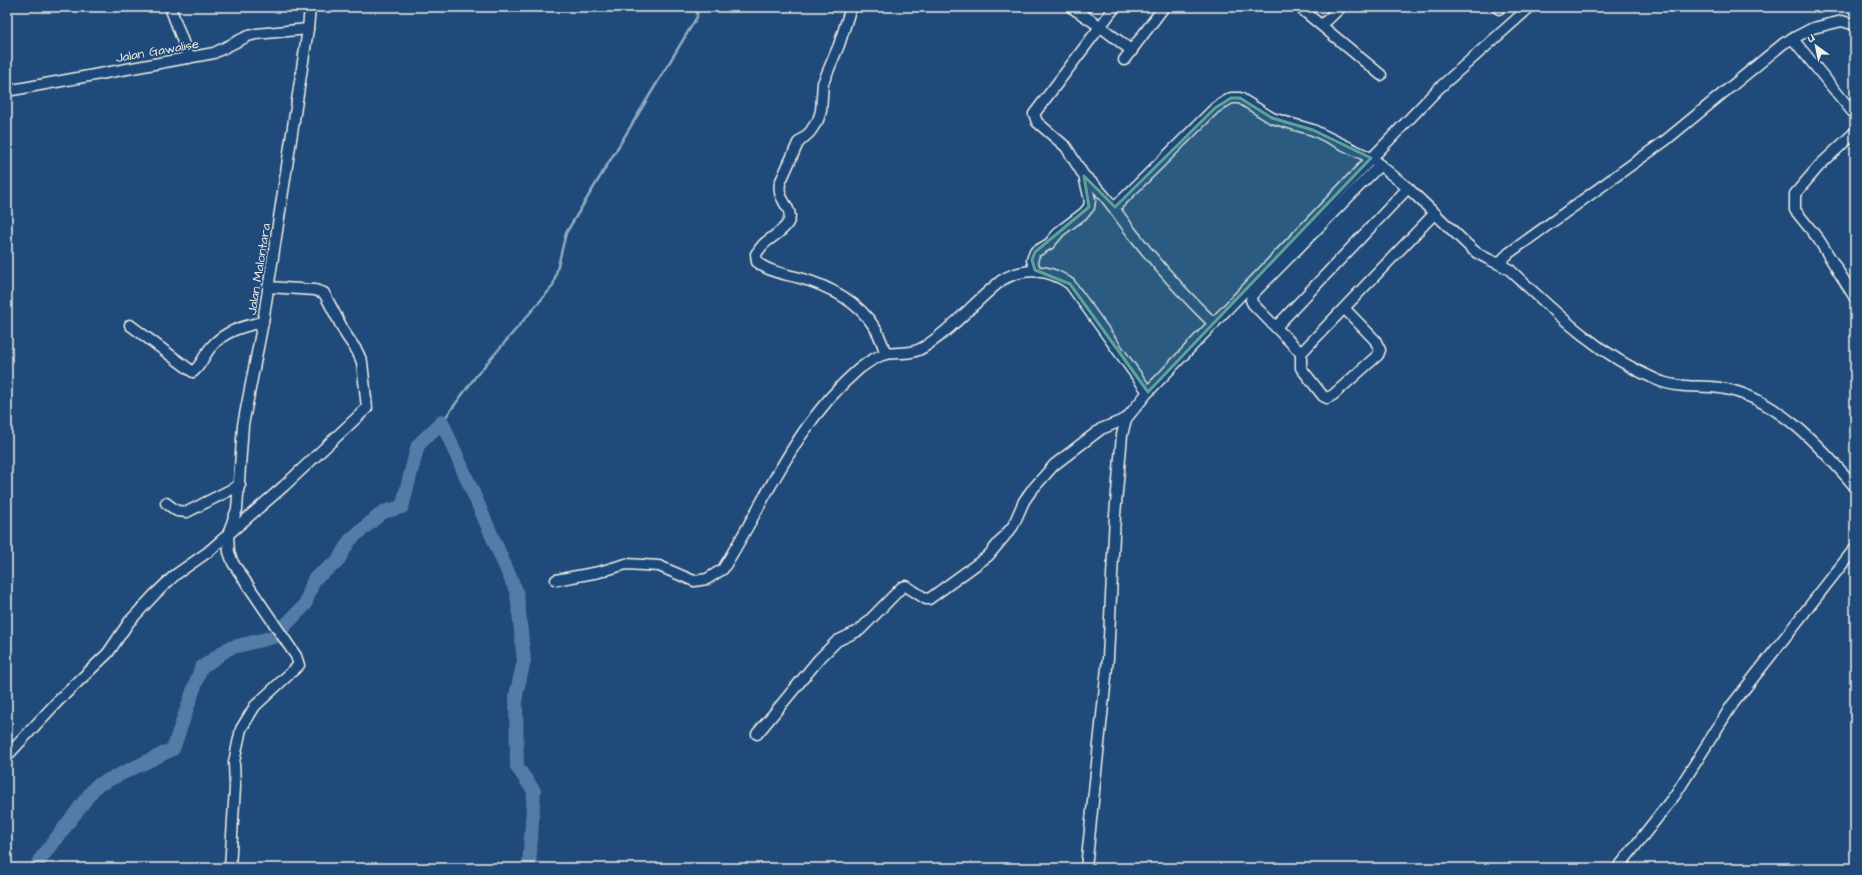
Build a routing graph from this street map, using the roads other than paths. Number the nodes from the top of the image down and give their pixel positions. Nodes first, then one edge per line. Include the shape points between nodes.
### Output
1 (170, 7) edge
2 (310, 7) edge
3 (851, 7) edge
4 (1115, 7) edge
5 (1164, 7) edge
6 (1299, 7) edge
7 (1341, 7) edge
8 (1530, 7) edge
9 (1071, 9) edge
10 (1322, 24) junction
11 (1855, 25) edge
12 (1101, 27) junction
13 (308, 29) junction
14 (1792, 38) junction
15 (1132, 52) junction
16 (189, 58) junction
17 (1124, 60) dead end
18 (1381, 75) dead end
19 (7, 90) edge
20 (1855, 115) edge
21 (1855, 132) edge
22 (1371, 158) junction
23 (1380, 165) junction
24 (1084, 176) junction
25 (1408, 188) junction
26 (1115, 208) junction
27 (1435, 213) junction
28 (1499, 263) junction
29 (1035, 270) junction
30 (268, 287) junction
31 (1855, 298) edge
32 (1344, 308) junction
33 (263, 322) junction
34 (1214, 324) junction
35 (130, 325) dead end
36 (1276, 327) junction
37 (886, 354) junction
38 (1301, 354) junction
39 (1148, 392) junction
40 (1126, 419) junction
41 (240, 485) junction
42 (1855, 487) edge
43 (166, 503) dead end
44 (228, 534) junction
45 (1855, 548) edge
46 (556, 580) dead end
47 (757, 734) dead end
48 (7, 756) edge
49 (230, 868) edge
50 (1086, 868) edge
51 (1618, 868) edge

1 - 16 street
2 - 13 street, Jalan Malontara
3 - 37 street via 824,83 818,120 798,143 780,183 781,197 789,210 787,225 756,254 757,262 765,268 815,282 838,293 870,321
4 - 12 street
5 - 15 street
6 - 10 street
7 - 10 street
8 - 22 street via 1438,89
9 - 12 street
10 - 18 street
11 - 14 street via 1842,21 1813,28
12 - 15 street
12 - 24 street via 1034,114 1037,122 1066,147
13 - 16 street, Jalan Gawalise via 248,36 220,51
13 - 30 street, Jalan Malontara
14 - 20 street
14 - 28 street via 1666,140 1508,253
15 - 17 street
16 - 19 street, Jalan Gawalise
21 - 31 street via 1819,166 1794,198 1795,210 1823,245
22 - 23 street
22 - 26 street via 1313,130 1272,118 1240,98 1232,98 1215,108
22 - 34 street
23 - 25 street
23 - 36 street via 1252,295 1253,304
24 - 26 street via 1095,184
24 - 29 street via 1090,200 1089,208 1060,231 1049,244 1035,252 1032,260
25 - 27 street
25 - 36 street
26 - 34 street via 1138,240
27 - 28 street via 1477,253
27 - 32 street
28 - 42 street via 1510,270 1570,326 1603,351 1654,379 1669,384 1730,391 1756,399 1773,408 1798,428
29 - 37 street via 1002,280 923,348 912,352
29 - 39 street via 1070,284
30 - 33 street, Jalan Malontara
30 - 44 street via 315,290 324,293 362,362 368,405 365,411 318,456
32 - 38 street
32 - 38 street via 1377,344 1380,350 1378,355 1333,395 1326,398 1301,368
33 - 35 street via 236,329 218,340 193,372
33 - 41 street, Jalan Malontara via 243,425
34 - 39 street
36 - 38 street
37 - 46 street via 860,369 831,396 816,415 788,455 723,569 707,579 694,582 659,566 626,564
39 - 40 street
40 - 47 street via 1101,429 1054,465 1031,491 1007,533 988,556 974,567 929,599 906,586 902,587 860,630 837,641 818,659
40 - 50 street via 1122,435 1115,515 1108,658
41 - 43 street via 187,512 177,511
41 - 44 street, Jalan Malontara via 237,509
44 - 48 street via 155,594 129,622 108,653 57,702
44 - 49 street via 229,552 233,563 296,656 299,665 255,706 241,730 234,762
45 - 51 street via 1732,705 1676,795

